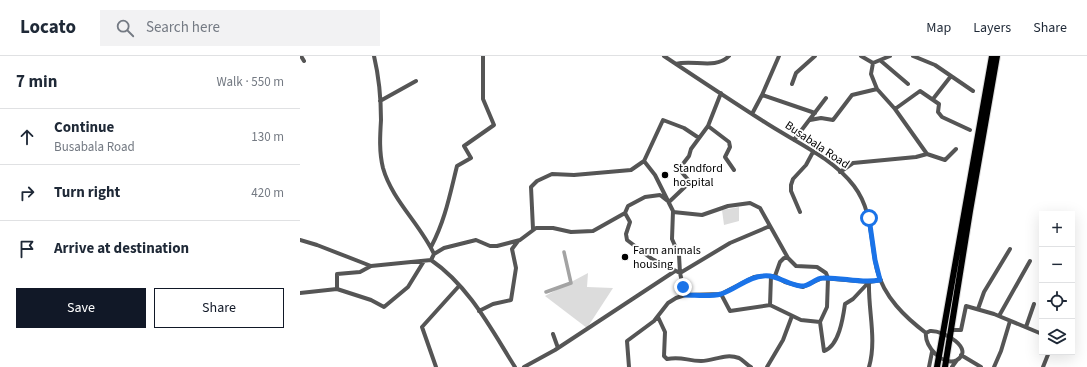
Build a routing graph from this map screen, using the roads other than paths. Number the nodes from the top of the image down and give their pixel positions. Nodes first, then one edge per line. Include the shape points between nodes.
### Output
1 (301, 56) edge
2 (374, 56) edge
3 (483, 56) edge
4 (664, 56) edge
5 (729, 56) edge
6 (779, 56) edge
7 (815, 56) edge
8 (861, 56) edge
9 (890, 56) edge
10 (912, 56) edge
11 (992, 56) edge
12 (998, 56) edge
13 (304, 61) dead end
14 (881, 61) junction
15 (873, 63) junction
16 (676, 64) junction
17 (951, 76) junction
18 (416, 81) dead end
19 (792, 84) dead end
20 (908, 84) dead end
21 (877, 89) junction
22 (973, 90) dead end
23 (721, 93) junction
24 (762, 95) junction
25 (826, 98) dead end
26 (933, 99) junction
27 (380, 101) junction
28 (895, 109) junction
29 (815, 113) junction
30 (752, 114) junction
31 (810, 120) junction
32 (708, 126) junction
33 (970, 130) dead end
34 (700, 138) junction
35 (794, 140) junction
36 (956, 150) dead end
37 (813, 152) junction
38 (927, 154) junction
39 (644, 161) junction
40 (734, 170) dead end
41 (840, 172) junction
42 (669, 202) junction
43 (673, 212) junction
44 (800, 212) dead end
45 (625, 213) junction
46 (770, 226) junction
47 (533, 229) junction
48 (300, 240) edge
49 (518, 241) junction
50 (431, 247) junction
51 (1010, 249) dead end
52 (434, 254) junction
53 (788, 258) junction
54 (431, 260) junction
55 (424, 261) junction
56 (1030, 262) dead end
57 (370, 266) junction
58 (678, 272) junction
59 (773, 276) junction
60 (828, 278) junction
61 (880, 280) junction
62 (869, 282) junction
63 (459, 286) junction
64 (337, 289) junction
65 (300, 293) edge
66 (721, 294) junction
67 (685, 295) junction
68 (770, 304) junction
69 (1034, 304) dead end
70 (978, 309) junction
71 (479, 311) junction
72 (792, 316) junction
73 (999, 316) junction
74 (658, 317) junction
75 (1010, 321) junction
76 (820, 322) junction
77 (1026, 327) junction
78 (943, 332) junction
79 (951, 333) junction
80 (1039, 333) edge
81 (553, 334) dead end
82 (926, 334) junction
83 (558, 348) junction
84 (932, 352) junction
85 (961, 355) junction
86 (1048, 355) edge
87 (938, 357) junction
88 (947, 359) junction
89 (957, 360) junction
90 (513, 366) edge
91 (745, 366) edge
92 (436, 367) edge
93 (524, 367) edge
94 (629, 367) edge
95 (751, 367) edge
96 (767, 367) edge
97 (869, 367) edge
98 (929, 367) edge
99 (937, 367) edge
100 (945, 367) edge
101 (952, 367) edge
102 (981, 367) edge
103 (994, 367) edge
104 (1043, 367) edge

1 - 13 street
2 - 27 street
3 - 50 street via 483,99 494,125 464,146 471,158 456,166 446,213
4 - 16 street, Busabala Road
5 - 16 street via 720,61 704,64
6 - 24 street
7 - 19 street via 796,73
8 - 15 street
9 - 14 street
10 - 17 street via 935,65
11 - 78 highway
12 - 79 highway
14 - 15 street
14 - 20 street
15 - 21 street via 871,74
16 - 23 street, Busabala Road
17 - 22 street
17 - 26 street
18 - 27 street
21 - 28 street
21 - 31 street via 852,95 833,120
23 - 30 street, Busabala Road
23 - 32 street
24 - 29 street
24 - 30 street
25 - 29 street
26 - 28 street via 918,91
26 - 33 street via 939,104 940,116
27 - 50 street via 379,138 383,167 392,189
28 - 38 street
29 - 31 street
30 - 35 street, Busabala Road
31 - 35 street
32 - 34 street
32 - 40 street via 729,142 730,147 725,158
34 - 39 street via 663,120
34 - 42 street via 679,168 690,182
35 - 37 street, Busabala Road
36 - 38 street via 945,160
37 - 41 street, Busabala Road
37 - 44 street via 806,165 793,178 791,185
38 - 41 street via 853,163
39 - 42 street via 655,175
39 - 47 street via 631,170 574,176 556,173 537,181 531,187
41 - 61 street, Busabala Road via 854,186 866,207
42 - 43 street
42 - 45 street via 660,195 644,197 628,206
43 - 46 street via 702,215 728,206 750,203 760,208
43 - 58 street via 672,239 679,255
45 - 47 street via 590,232 571,232 553,228
45 - 58 street via 630,222 627,240 652,259
46 - 53 street
46 - 58 street via 730,243
47 - 49 street
48 - 57 street
49 - 52 street via 490,246 475,240 444,248
49 - 71 street via 512,249 516,268 511,300
50 - 52 street
51 - 70 street via 984,292
52 - 54 street
53 - 59 street via 780,262
53 - 60 street via 796,266 821,269
54 - 55 street
54 - 63 street via 448,271
55 - 57 street
55 - 64 street via 408,287 384,308 371,300
56 - 73 street
57 - 64 street via 360,272 337,274
58 - 67 street
58 - 83 street
59 - 60 street via 803,287 820,278
59 - 66 street via 754,278
59 - 68 street
60 - 62 street
60 - 76 street via 826,309
61 - 62 street
61 - 82 street, Busabala Road via 900,311
62 - 76 street via 845,304 832,346 824,351
62 - 97 street via 873,338
63 - 71 street
63 - 92 street via 422,327
64 - 65 street
66 - 67 street
66 - 68 street via 730,311
67 - 74 street via 668,303
68 - 72 street
69 - 77 street
70 - 73 street
70 - 79 street via 966,307 961,330
71 - 90 street via 492,328
72 - 76 street via 804,321
72 - 96 street via 783,340
73 - 75 street
74 - 91 street via 665,332 666,360 680,357 701,361 723,356 738,357
74 - 94 street via 627,341
75 - 77 street
75 - 103 street
77 - 80 street
78 - 79 street
78 - 82 street via 930,331
78 - 87 highway
79 - 85 street via 960,346
79 - 88 highway
81 - 83 street
82 - 84 street via 925,339
83 - 93 street
84 - 87 street
84 - 98 street
85 - 89 street
85 - 102 street
86 - 104 street
87 - 88 street
87 - 99 highway
88 - 89 street
88 - 100 highway
89 - 101 street
91 - 95 street

